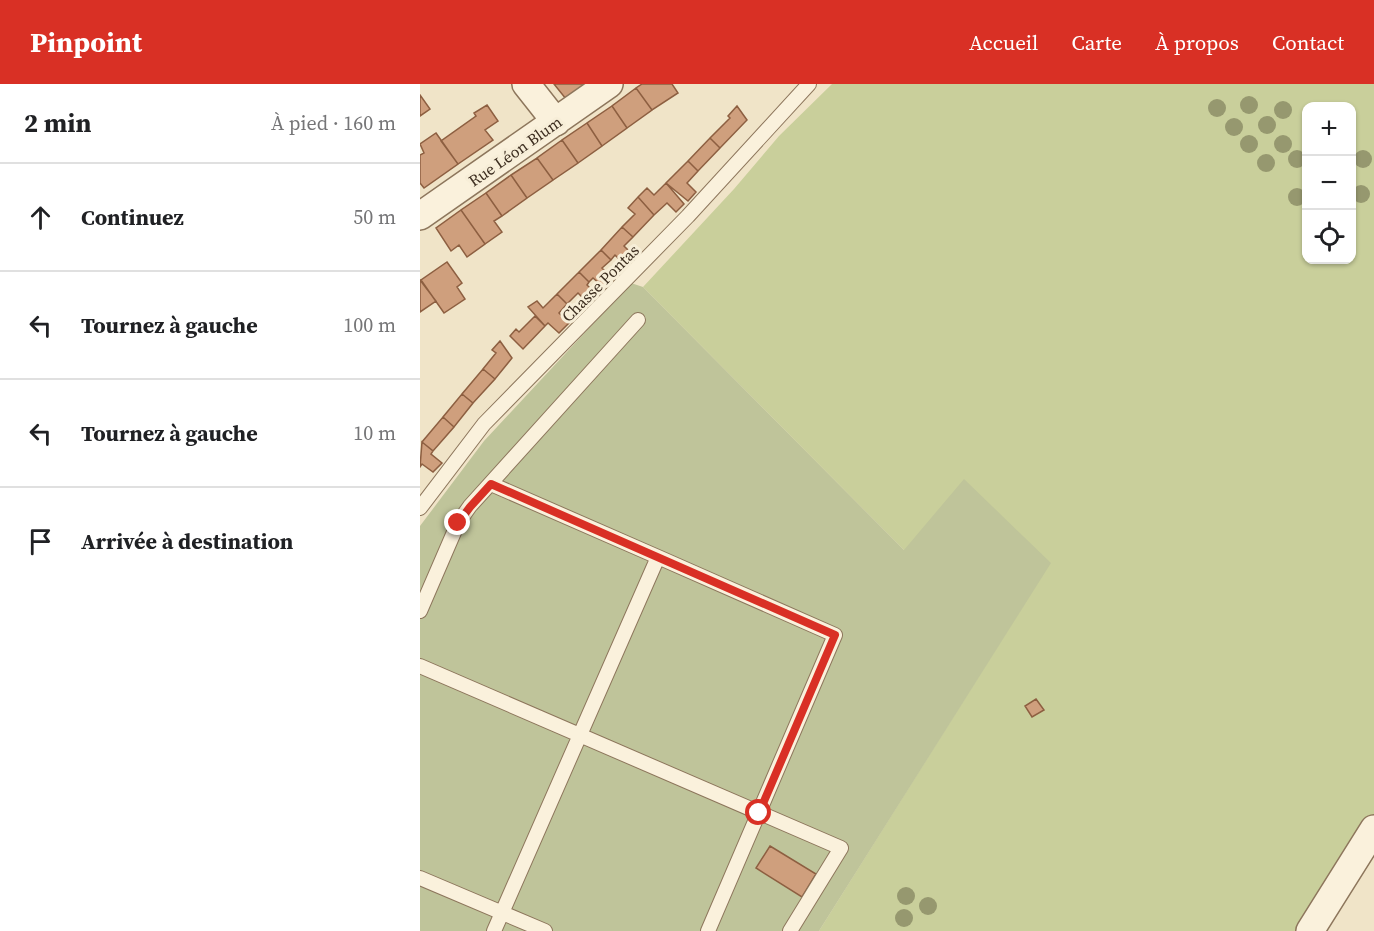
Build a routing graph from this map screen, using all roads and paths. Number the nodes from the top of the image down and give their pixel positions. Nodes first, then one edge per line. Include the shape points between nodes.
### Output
1 (526, 84) edge
2 (609, 84) edge
3 (809, 84) edge
4 (556, 123) junction
5 (420, 216) edge
6 (638, 320) dead end
7 (491, 484) junction
8 (420, 508) edge
9 (658, 557) junction
10 (420, 611) edge
11 (420, 666) edge
12 (580, 735) junction
13 (759, 813) junction
14 (1374, 829) edge
15 (420, 878) edge
16 (502, 913) junction
17 (494, 931) edge
18 (545, 931) edge
19 (708, 931) edge
20 (790, 931) edge
21 (1311, 931) edge

1 - 4 street
2 - 4 street, Rue Léon Blum
3 - 8 lane, Chasse Pontas via 688,216 484,424
4 - 5 street, Rue Léon Blum
6 - 7 lane
7 - 9 lane
7 - 10 lane via 458,523
9 - 12 lane
9 - 13 lane via 835,635
11 - 12 lane
12 - 13 lane
12 - 16 lane
13 - 19 lane
13 - 20 lane via 841,848
14 - 21 street
15 - 16 lane
16 - 17 lane
16 - 18 lane

